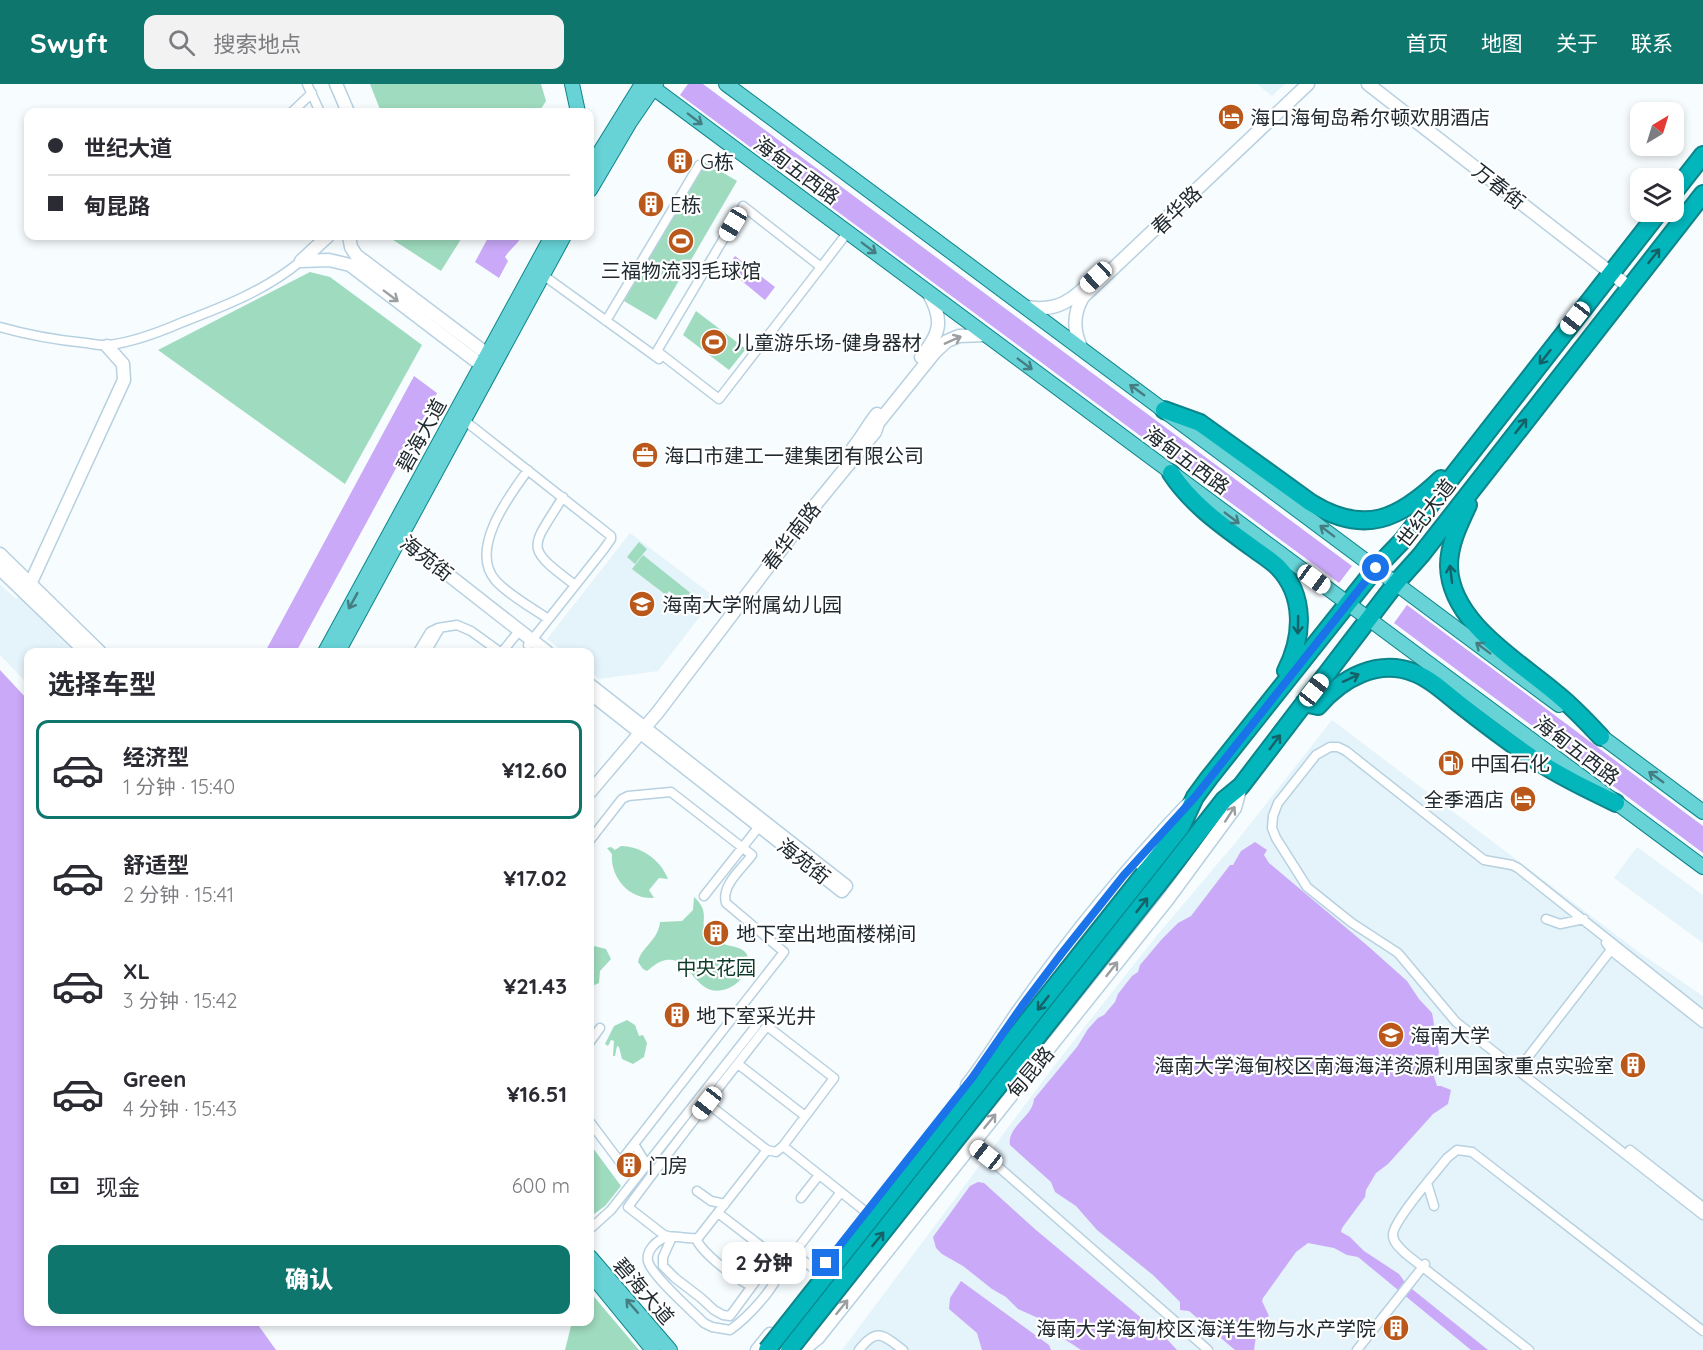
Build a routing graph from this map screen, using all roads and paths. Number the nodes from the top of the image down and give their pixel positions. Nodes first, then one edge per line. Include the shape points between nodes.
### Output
1 (307, 84) edge
2 (336, 84) edge
3 (341, 84) edge
4 (572, 84) edge
5 (726, 84) edge
6 (1299, 84) edge
7 (1308, 84) edge
8 (1368, 84) edge
9 (1376, 84) edge
10 (650, 85) edge
11 (312, 93) junction
12 (296, 108) edge
13 (318, 108) edge
14 (346, 108) edge
15 (351, 108) edge
16 (577, 108) edge
17 (1703, 155) edge
18 (594, 162) edge
19 (699, 165) dead end
20 (1684, 179) edge
21 (594, 183) edge
22 (1703, 194) edge
23 (1651, 222) edge
24 (848, 232) junction
25 (324, 240) edge
26 (350, 240) edge
27 (550, 240) edge
28 (562, 240) edge
29 (301, 261) junction
30 (822, 267) junction
31 (1612, 271) junction
32 (543, 276) junction
33 (1631, 285) junction
34 (929, 294) junction
35 (1026, 307) junction
36 (606, 321) junction
37 (0, 327) edge
38 (986, 335) junction
39 (106, 346) junction
40 (1082, 349) junction
41 (747, 355) dead end
42 (489, 363) junction
43 (715, 398) junction
44 (1164, 410) junction
45 (464, 420) junction
46 (1471, 453) junction
47 (528, 470) junction
48 (1485, 472) junction
49 (1172, 473) junction
50 (563, 497) junction
51 (394, 537) junction
52 (0, 554) edge
53 (1376, 568) junction
54 (0, 569) edge
55 (1396, 583) junction
56 (575, 585) junction
57 (26, 586) junction
58 (1348, 604) junction
59 (548, 619) junction
60 (1368, 620) junction
61 (440, 628) junction
62 (517, 633) junction
63 (532, 646) edge
64 (82, 648) edge
65 (96, 648) edge
66 (327, 648) edge
67 (340, 648) edge
68 (420, 648) edge
69 (428, 648) edge
70 (495, 648) edge
71 (504, 648) edge
72 (1286, 681) junction
73 (594, 689) edge
74 (594, 696) edge
75 (1304, 703) junction
76 (638, 728) junction
77 (1601, 737) junction
78 (594, 778) edge
79 (1241, 786) junction
80 (594, 787) edge
81 (1195, 797) junction
82 (1616, 803) junction
83 (1703, 811) edge
84 (761, 824) junction
85 (594, 835) edge
86 (743, 847) junction
87 (1703, 867) edge
88 (1151, 879) junction
89 (704, 896) dead end
90 (1546, 920) dead end
91 (1580, 920) junction
92 (1614, 949) junction
93 (1703, 1015) edge
94 (1703, 1023) edge
95 (756, 1026) dead end
96 (600, 1028) dead end
97 (594, 1036) edge
98 (738, 1064) junction
99 (1520, 1069) junction
100 (707, 1103) junction
101 (805, 1116) junction
102 (594, 1127) edge
103 (933, 1128) junction
104 (634, 1144) junction
105 (783, 1146) junction
106 (968, 1148) junction
107 (767, 1150) junction
108 (647, 1165) junction
109 (819, 1175) junction
110 (1428, 1185) junction
111 (697, 1191) dead end
112 (841, 1192) junction
113 (801, 1198) dead end
114 (725, 1204) junction
115 (1434, 1206) dead end
116 (1703, 1207) edge
117 (867, 1212) junction
118 (718, 1213) junction
119 (1703, 1215) edge
120 (594, 1225) edge
121 (672, 1237) junction
122 (696, 1239) junction
123 (774, 1256) junction
124 (594, 1262) edge
125 (1424, 1265) junction
126 (819, 1273) junction
127 (594, 1278) edge
128 (751, 1286) junction
129 (786, 1313) junction
130 (1703, 1330) edge
131 (1703, 1336) edge
132 (818, 1338) junction
133 (1531, 1349) edge
134 (653, 1350) edge
135 (670, 1350) edge
136 (757, 1350) edge
137 (767, 1350) edge
138 (789, 1350) edge
139 (803, 1350) edge
140 (859, 1350) edge
141 (903, 1350) edge
142 (1208, 1350) edge
143 (1357, 1350) edge

1 - 11 street
2 - 14 street
3 - 15 street
4 - 16 main road
5 - 35 main road, 海甸五西路
6 - 35 street, 春华路 via 1075,297 1056,307
7 - 40 street, 春华路 via 1083,297 1075,328
8 - 31 street, 万春街
9 - 31 street, 万春街
10 - 18 main road
10 - 21 main road
10 -> 24 main road, 海甸五西路
11 - 12 street
11 - 13 street
17 - 20 highway
19 - 36 street
33 -> 22 highway, 世纪大道
23 - 31 highway, 世纪大道
24 - 30 street
24 -> 34 main road, 海甸五西路
25 - 29 street
26 - 42 street via 356,255
27 - 42 main road, 碧海大道
28 - 32 main road, 碧海大道
29 - 39 street via 273,283 210,312 148,336
29 -> 42 street via 329,260 350,265
30 - 43 street via 719,399
30 - 43 street via 743,206 657,351
31 - 33 street, 万春街
31 -> 46 highway, 世纪大道
32 - 36 street
32 - 42 main road, 碧海大道
48 -> 33 highway, 世纪大道
34 - 38 main road, 海甸五西路
34 - 76 street, 春华南路 via 939,324 929,347
35 - 40 main road, 海甸五西路
36 - 43 street
37 - 39 street
38 -> 49 main road, 海甸五西路
76 -> 38 street, 春华南路 via 658,712 935,352 952,337
39 - 57 street via 123,364 124,380
44 -> 40 main road, 海甸五西路
41 - 43 street
42 - 45 main road, 碧海大道
42 - 51 main road, 碧海大道
44 - 46 highway via 1200,423 1311,504 1352,520 1375,520 1400,511
53 -> 44 main road, 海甸五西路
45 - 47 street
45 - 51 main road, 碧海大道
46 - 53 highway, 世纪大道
47 - 50 street
47 - 59 street via 492,530 486,553 496,581
48 - 55 highway, 世纪大道
77 -> 48 highway via 1558,694 1487,636 1458,600 1451,582 1450,552
49 -> 58 main road, 海甸五西路
49 -> 72 highway via 1192,499 1278,567 1291,586 1299,623
50 - 56 street via 538,538 537,548 541,558
50 - 56 street via 611,538
51 - 62 street, 海苑街
51 -> 66 main road, 碧海大道
51 - 67 main road, 碧海大道
52 - 57 street
53 - 55 main road, 海甸五西路
53 - 58 highway, 世纪大道
54 - 57 street
55 - 60 highway, 世纪大道
77 -> 55 main road, 海甸五西路
56 - 59 street
57 - 64 street
57 - 65 street
58 - 60 main road, 海甸五西路
58 - 72 highway, 世纪大道
59 - 63 street
60 - 75 highway, 世纪大道
60 - 82 main road, 海甸五西路
61 - 68 street via 428,634
61 - 69 street
61 - 70 street via 462,626
62 - 63 street, 海苑街
62 - 71 street
72 - 81 highway, 世纪大道
73 - 76 street, 海苑街
74 - 76 street, 海苑街
79 -> 75 highway, 世纪大道
75 -> 82 highway via 1318,706 1335,687 1365,672 1384,669 1416,673 1531,757
76 - 78 street, 春华南路
76 - 80 street, 春华南路
76 - 84 street, 海苑街
83 -> 77 main road, 海甸五西路
79 - 88 highway, 世纪大道
106 -> 79 street, 甸昆路 via 1168,899 1235,808
81 - 88 highway, 世纪大道
81 - 103 street, 甸昆路 via 1124,875 1062,953
82 - 87 main road, 海甸五西路
84 - 84 street, 海苑街 via 846,886 842,891
84 - 86 street
85 - 86 street via 622,799 671,792
86 - 89 street
86 - 104 street via 752,855 727,888 726,903 784,952
88 -> 137 highway, bridge
138 -> 88 highway, bridge
90 - 91 street via 1560,924
91 - 92 street
91 - 99 street via 1515,872 1482,863 1342,754 1330,753 1320,758 1282,806 1277,826 1280,836 1310,883 1355,920 1399,948 1458,1020
92 - 93 street
92 - 94 street
92 - 99 street
95 - 108 street
96 - 97 street
98 - 100 street
98 - 101 street
98 - 101 street via 767,1026 834,1078
99 - 116 street
99 - 119 street
100 - 107 street
100 - 121 street via 627,1207
101 - 105 street
102 - 104 street via 620,1162
103 - 106 street via 948,1132
103 - 117 street, 甸昆路
104 - 108 street
105 - 107 street via 776,1152
105 - 109 street
132 -> 106 street, 甸昆路
106 - 142 street
107 - 114 street
108 - 120 street
109 - 112 street
109 - 113 street
110 - 115 street
110 - 125 street via 1396,1222 1393,1236 1400,1248
110 - 130 street via 1453,1152 1472,1152
110 - 131 street via 1454,1156 1470,1155
111 - 114 street via 707,1199
112 - 117 street
112 - 126 street via 794,1253
114 - 118 street
117 - 126 street, 甸昆路
118 - 122 street
118 - 123 street
121 - 122 street
121 - 123 street via 652,1248 648,1264 704,1323 727,1330 746,1316 779,1275 781,1262
121 - 128 street via 663,1266 719,1314 730,1316
122 - 128 street via 701,1248
123 - 128 street
135 -> 124 main road, 碧海大道
125 - 133 street
125 - 143 street
126 - 129 street, 甸昆路
127 - 134 main road, 碧海大道
129 - 132 street via 797,1332
129 - 136 street, 甸昆路
132 - 139 street, 甸昆路
140 - 141 street via 868,1338 876,1335

